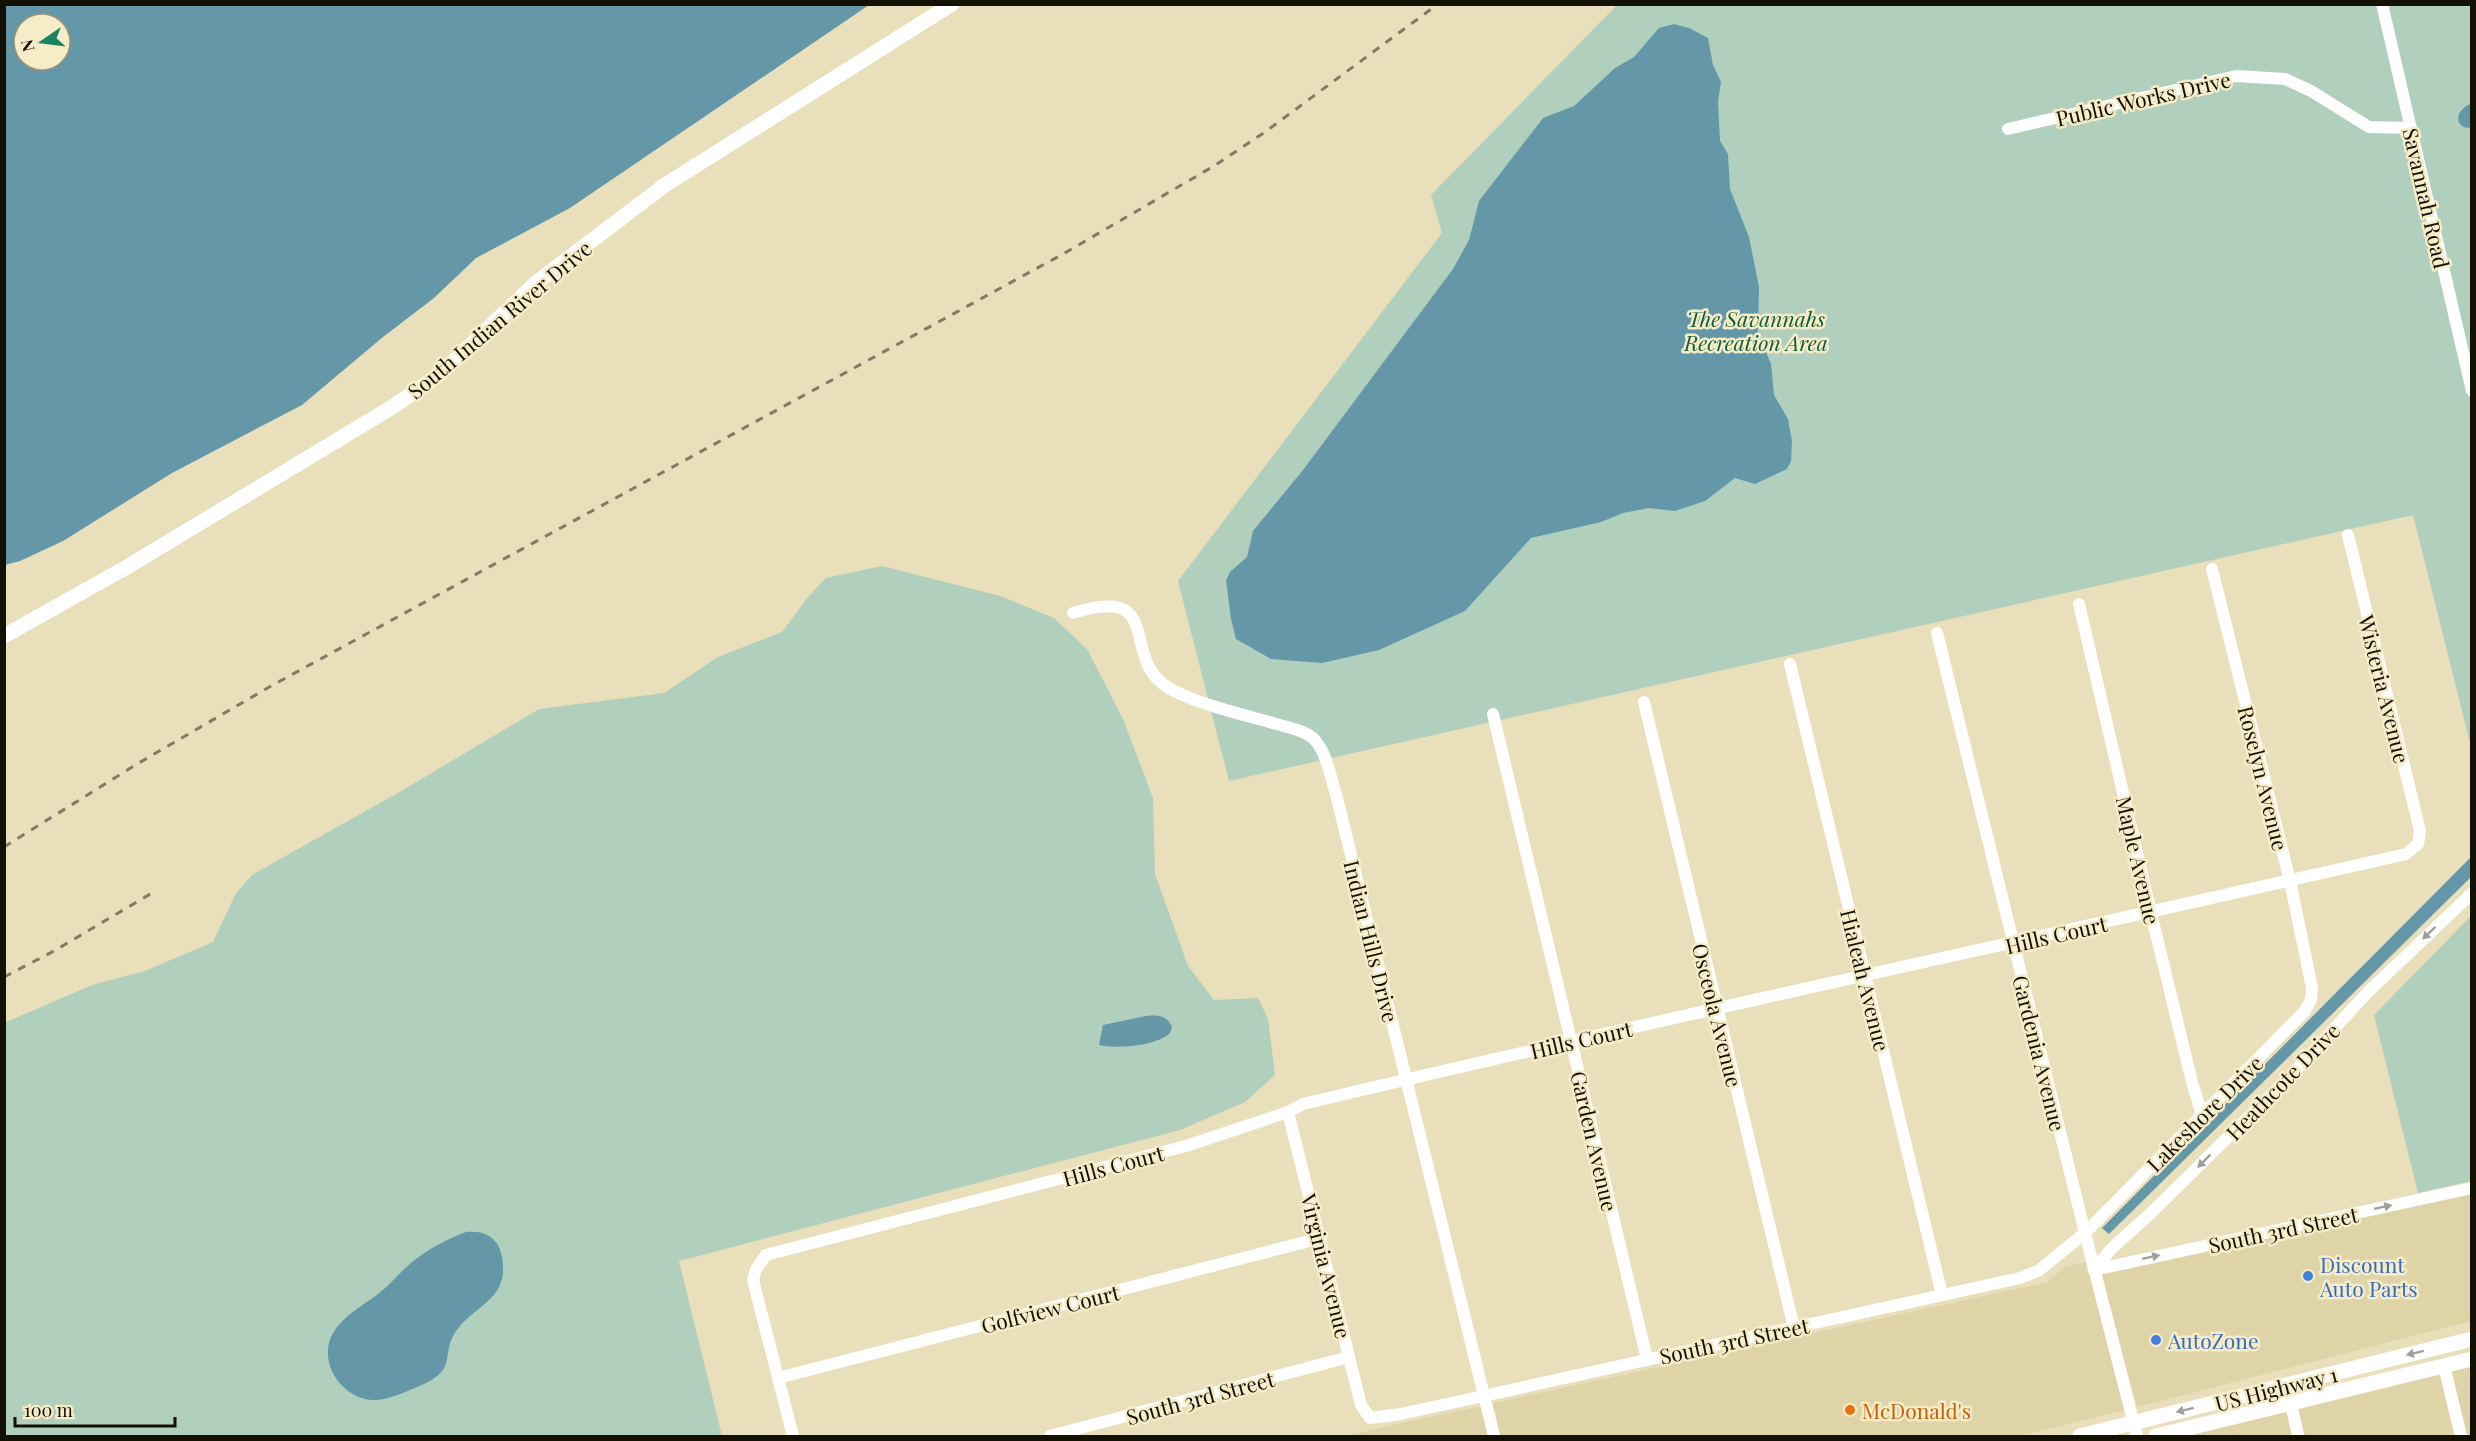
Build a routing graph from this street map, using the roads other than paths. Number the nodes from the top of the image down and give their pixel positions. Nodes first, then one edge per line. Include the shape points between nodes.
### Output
1 (952, 4) edge
2 (2382, 4) edge
3 (2411, 128) junction
4 (2008, 129) dead end
5 (2472, 391) edge
6 (2348, 535) dead end
7 (2212, 569) dead end
8 (2079, 604) dead end
9 (1073, 613) dead end
10 (1937, 633) dead end
11 (4, 636) edge
12 (1790, 664) dead end
13 (1644, 702) dead end
14 (1493, 714) dead end
15 (2418, 844) joint
16 (2290, 881) junction
17 (2472, 893) edge
18 (2151, 913) junction
19 (2013, 944) junction
20 (1865, 976) junction
21 (2312, 988) joint
22 (1716, 1007) junction
23 (1571, 1041) junction
24 (1406, 1081) junction
25 (1287, 1112) junction
26 (2202, 1115) junction
27 (2472, 1188) edge
28 (2085, 1233) junction
29 (1321, 1238) junction
30 (2118, 1242) junction
31 (2129, 1262) junction
32 (2094, 1270) junction
33 (1942, 1295) junction
34 (1794, 1328) junction
35 (2472, 1339) edge
36 (1349, 1357) junction
37 (1647, 1359) junction
38 (2472, 1359) edge
39 (2444, 1365) junction
40 (778, 1378) junction
41 (1485, 1395) junction
42 (2291, 1403) junction
43 (1370, 1418) joint
44 (2136, 1430) edge
45 (793, 1437) edge
46 (1050, 1437) edge
47 (1494, 1437) edge
48 (2080, 1437) edge
49 (2156, 1437) edge
50 (2298, 1437) edge
51 (2461, 1437) edge

1 - 11 main road, South Indian River Drive via 665,184 537,282 439,375 394,406 127,567
2 - 3 street, Savannah Road
3 - 4 street, Public Works Drive via 2369,127 2285,79 2249,75
3 - 5 street, Savannah Road
6 - 15 street, Wisteria Avenue via 2420,831
7 - 16 street, Roselyn Avenue
8 - 18 street, Maple Avenue
9 - 24 street, Indian Hills Drive via 1107,605 1122,609 1135,618 1149,666 1162,684 1195,699 1296,730 1312,737 1322,750
10 - 19 street, Gardenia Avenue
12 - 20 street, Hialeah Avenue
13 - 22 street, Osceola Avenue
14 - 23 street, Garden Avenue
15 - 16 street, Hills Court via 2406,854
16 - 18 street, Hills Court
16 - 21 street, Roselyn Avenue
17 -> 30 street, Heathcote Drive
18 - 19 street, Hills Court
18 - 26 street, Maple Avenue
19 - 20 street, Hills Court
19 - 28 street, Gardenia Avenue
20 - 22 street, Hills Court
20 - 33 street, Hialeah Avenue
21 - 26 street, Lakeshore Drive via 2304,1012
22 - 23 street, Hills Court
22 - 34 street, Osceola Avenue
23 - 24 street, Hills Court
23 - 37 street, Garden Avenue
24 - 25 street, Hills Court via 1303,1104
24 - 41 street, Indian Hills Drive
25 - 29 street, Virginia Avenue
25 - 40 street, Hills Court via 1186,1146 766,1255 753,1280
26 - 28 street, Lakeshore Drive
31 -> 27 street, South 3rd Street
28 - 32 street, Gardenia Avenue
28 - 33 street, South 3rd Street via 2038,1271
29 - 36 street, Virginia Avenue
29 - 40 street, Golfview Court
30 - 31 street
30 - 32 street, Heathcote Drive
31 - 32 street, South 3rd Street
32 - 44 street, Gardenia Avenue
33 - 34 street, South 3rd Street
34 - 37 street, South 3rd Street
35 -> 44 main road, US Highway 1
36 - 43 street, Virginia Avenue via 1361,1405
36 - 46 street, South 3rd Street
37 - 41 street, South 3rd Street
38 - 39 main road, US Highway 1
39 - 42 main road, US Highway 1
39 - 51 street
40 - 45 street
41 - 43 street, South 3rd Street
41 - 47 street, Indian Hills Drive
42 - 49 main road, US Highway 1
42 - 50 street
44 - 48 main road, US Highway 1

